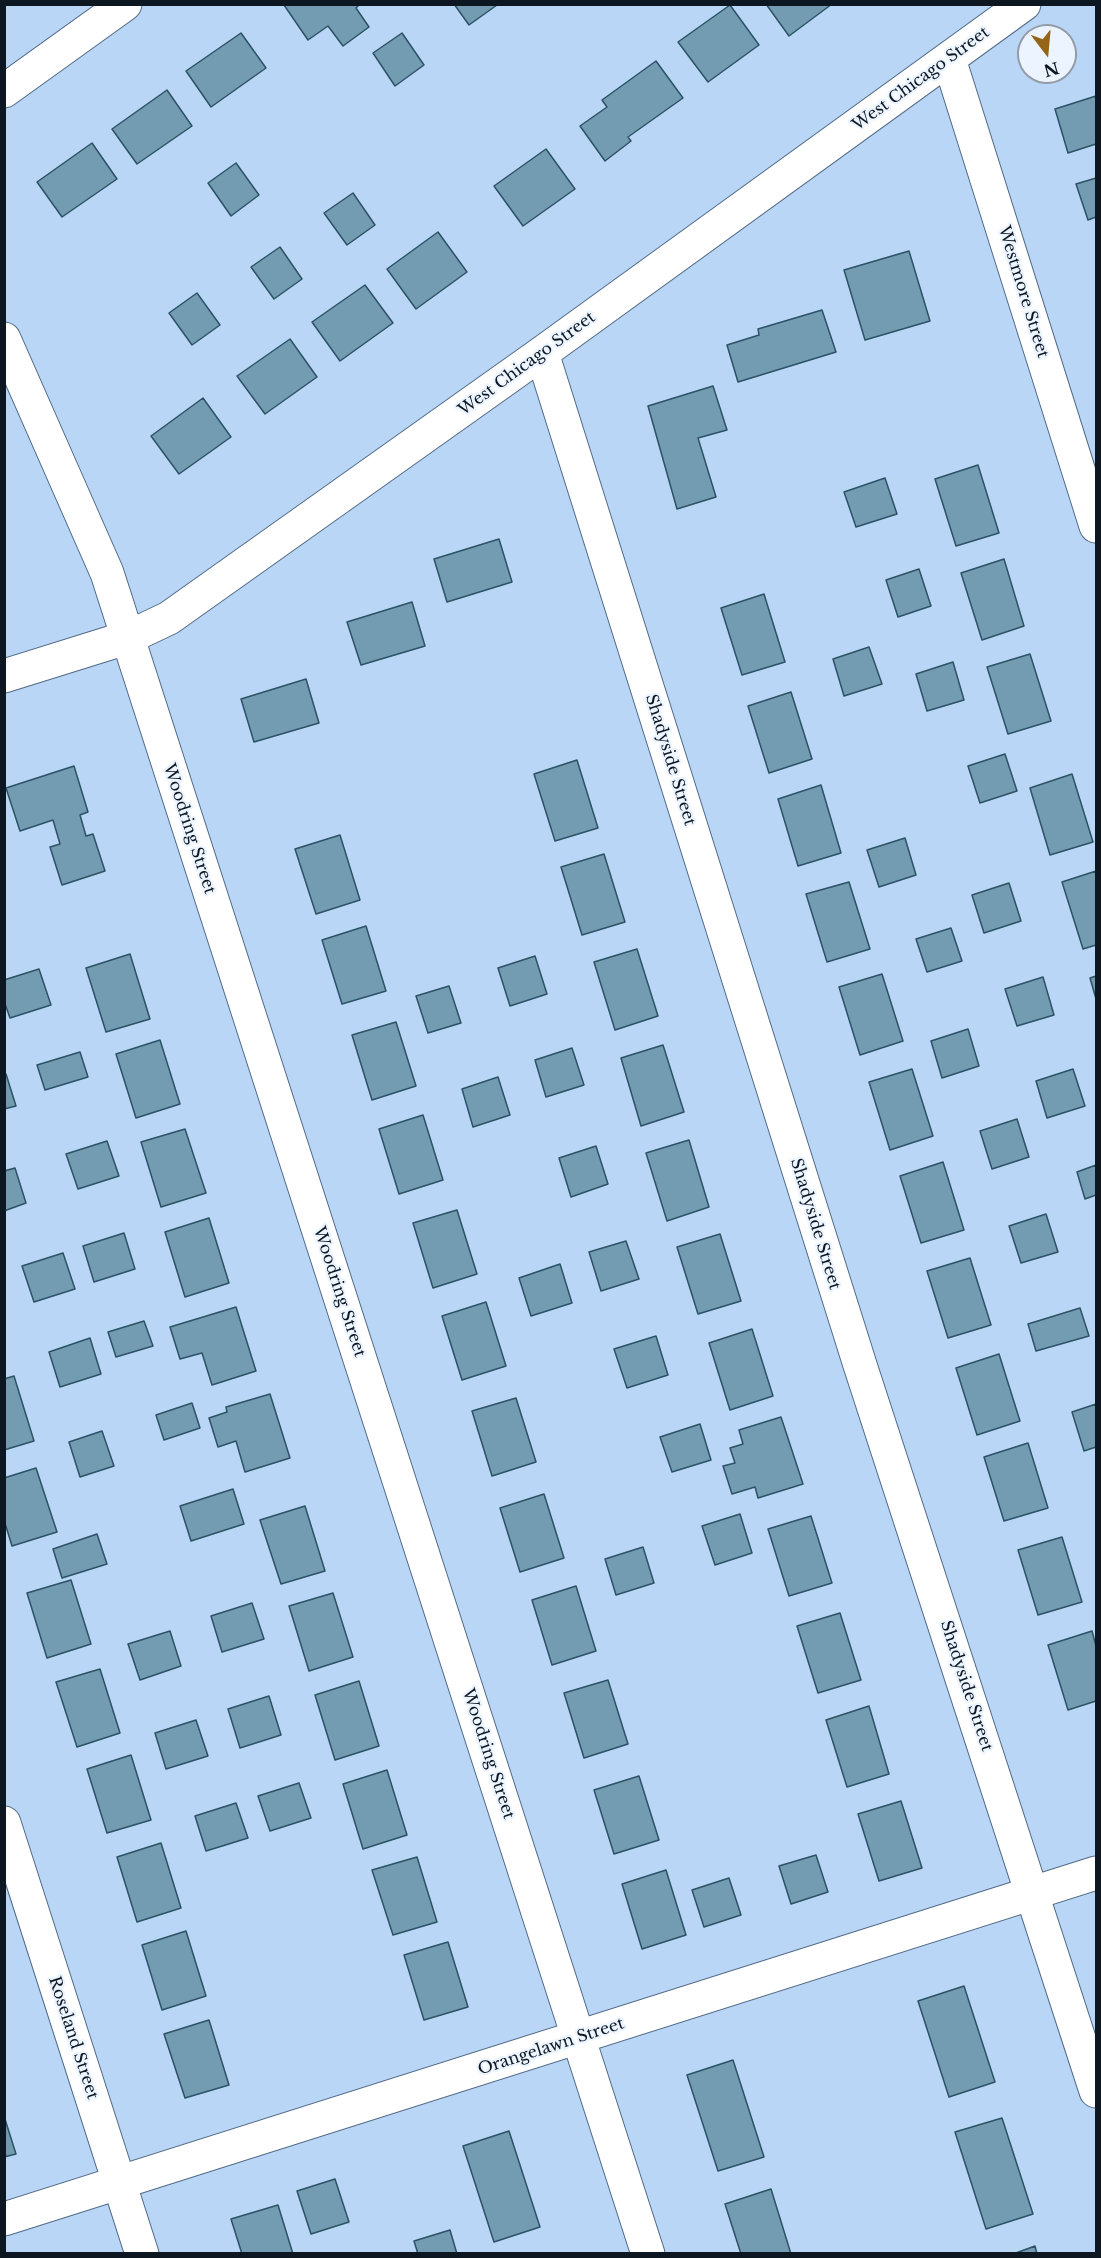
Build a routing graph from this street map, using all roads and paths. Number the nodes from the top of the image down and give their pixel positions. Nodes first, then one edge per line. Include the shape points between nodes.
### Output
1 (125, 4) edge
2 (1024, 4) edge
3 (949, 59) junction
4 (4, 91) edge
5 (4, 339) edge
6 (542, 353) junction
7 (1096, 526) edge
8 (129, 637) junction
9 (4, 676) edge
10 (4, 1823) edge
11 (1096, 1873) edge
12 (1034, 1894) junction
13 (579, 2039) junction
14 (1096, 2091) edge
15 (120, 2183) junction
16 (4, 2219) edge
17 (142, 2253) edge
18 (648, 2253) edge

1 - 4 street
2 - 3 street, West Chicago Street
3 - 6 street, West Chicago Street
3 - 7 street, Westmore Street
5 - 8 street, Woodring Street via 107,573
6 - 8 street, West Chicago Street via 169,618
6 - 12 street, Shadyside Street via 860,1365
8 - 9 street, West Chicago Street
8 - 13 street, Woodring Street
10 - 15 street, Roseland Street
11 - 12 street, Orangelawn Street
12 - 13 street, Orangelawn Street
12 - 14 street, Shadyside Street
13 - 15 street, Orangelawn Street
13 - 18 street, Woodring Street
15 - 16 street, Orangelawn Street
15 - 17 street, Roseland Street

